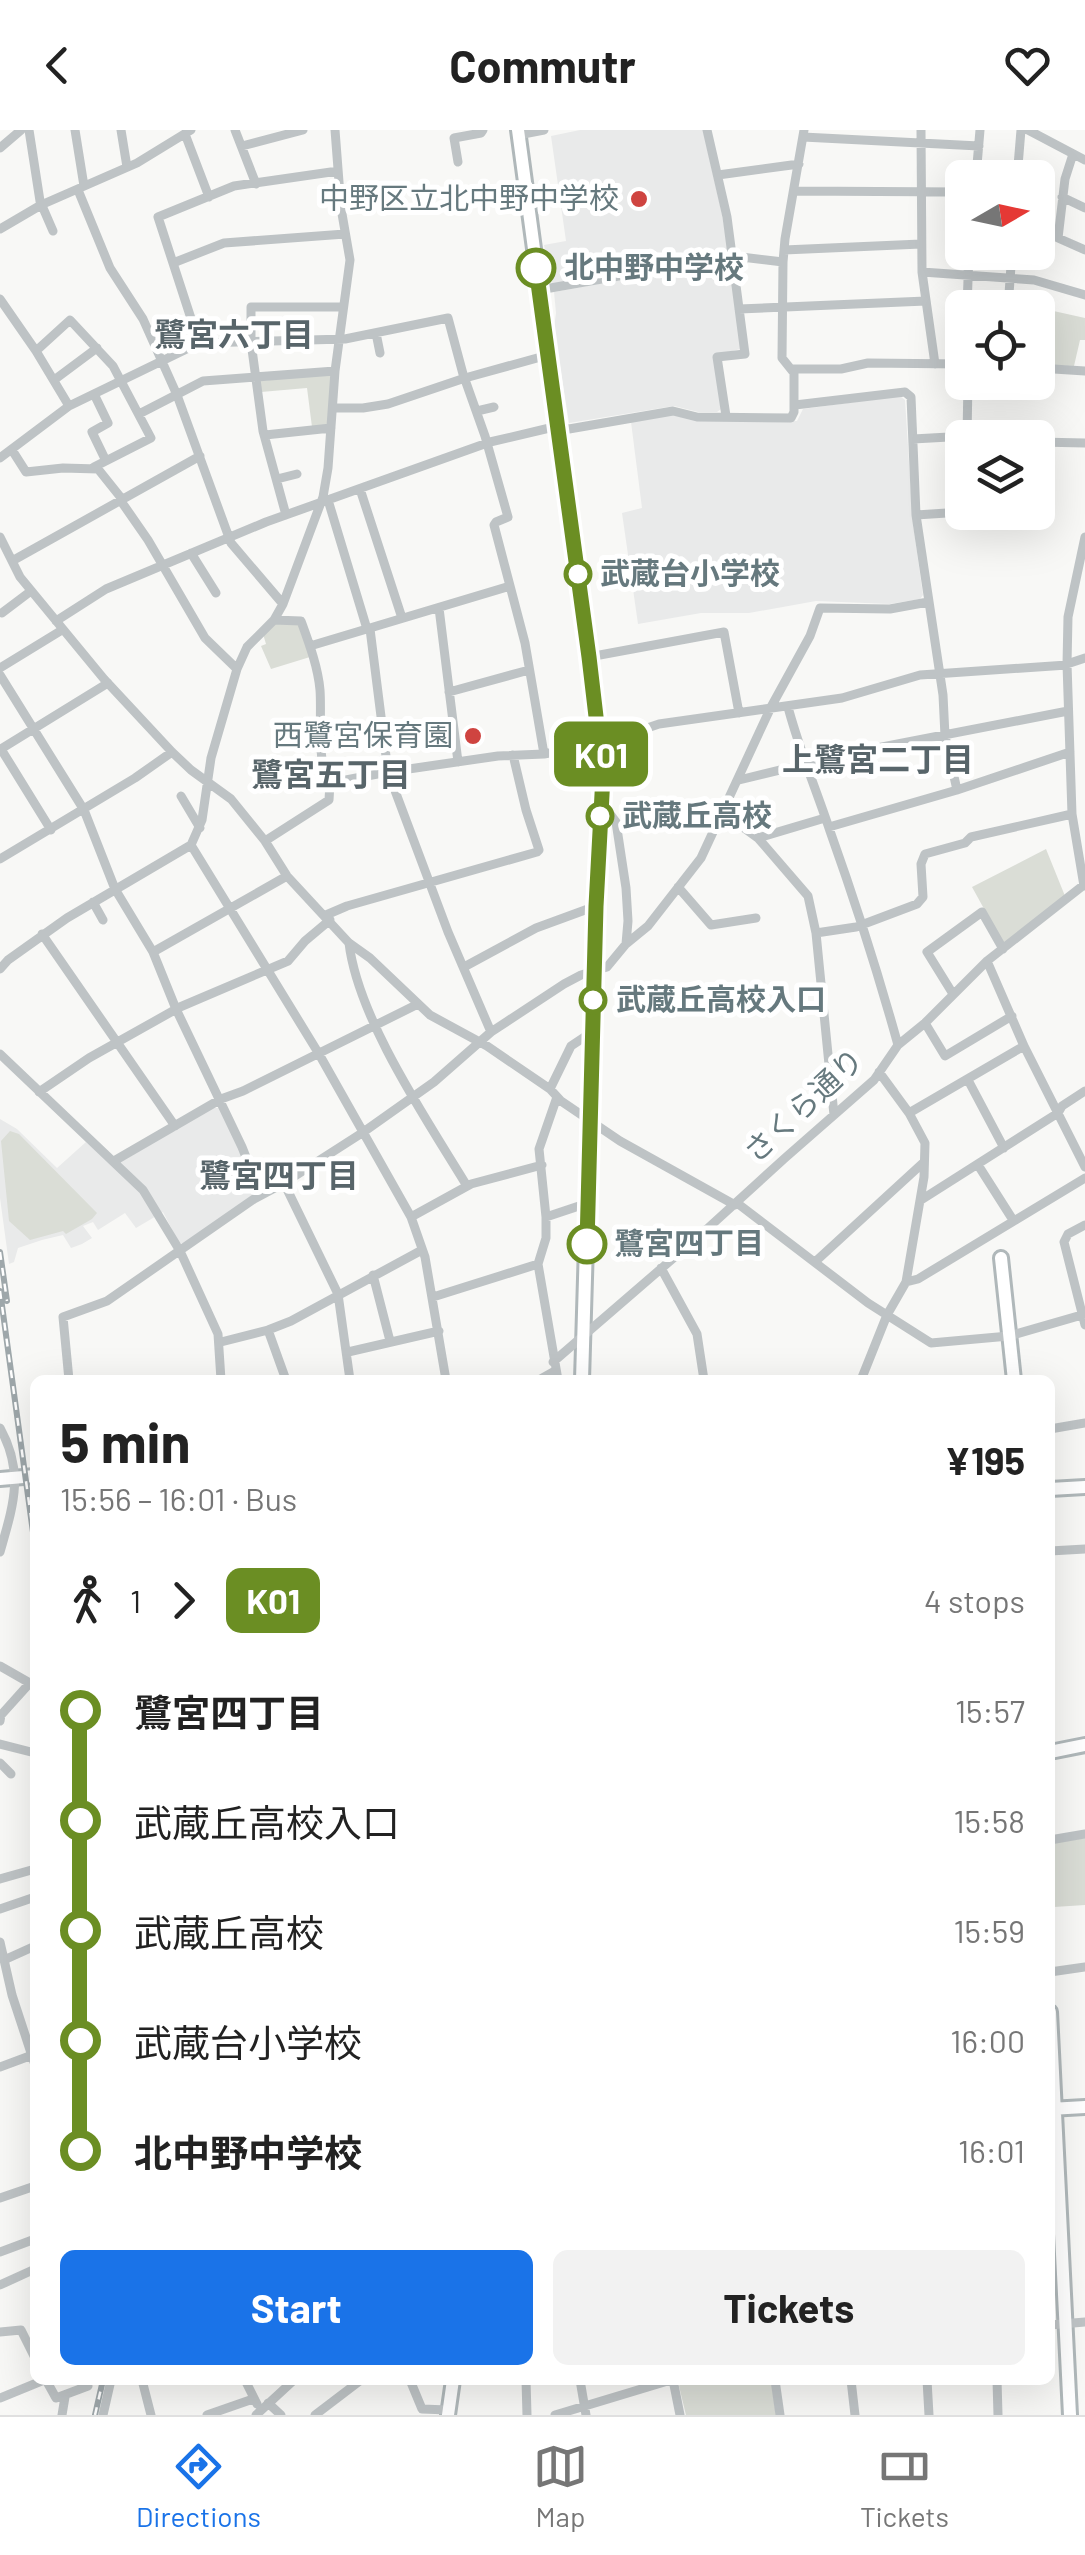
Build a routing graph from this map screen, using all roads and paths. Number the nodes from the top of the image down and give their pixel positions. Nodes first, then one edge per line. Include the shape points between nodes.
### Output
1 (21, 130) edge
2 (29, 130) edge
3 (75, 130) edge
4 (121, 130) edge
5 (235, 130) edge
6 (303, 130) edge
7 (335, 130) edge
8 (544, 130) edge
9 (707, 130) edge
10 (922, 130) edge
11 (980, 130) edge
12 (1024, 130) edge
13 (188, 132) edge
14 (518, 133) edge
15 (484, 134) edge
16 (803, 134) edge
17 (921, 142) junction
18 (242, 146) junction
19 (979, 146) junction
20 (0, 148) edge
21 (1073, 154) junction
22 (453, 157) dead end
23 (977, 160) edge
24 (1020, 160) edge
25 (1085, 160) edge
26 (799, 164) junction
27 (127, 166) junction
28 (338, 171) junction
29 (718, 175) junction
30 (256, 184) junction
31 (81, 188) junction
32 (794, 190) junction
33 (920, 192) junction
34 (945, 192) edge
35 (209, 196) junction
36 (1062, 197) junction
37 (41, 206) junction
38 (1085, 208) edge
39 (0, 229) edge
40 (54, 230) dead end
41 (346, 234) junction
42 (921, 244) junction
43 (784, 250) junction
44 (1085, 250) edge
45 (732, 256) junction
46 (783, 262) junction
47 (173, 263) junction
48 (968, 270) edge
49 (1011, 270) edge
50 (922, 272) junction
51 (968, 274) junction
52 (1011, 278) junction
53 (539, 290) junction
54 (968, 290) edge
55 (1010, 290) edge
56 (1085, 295) edge
57 (0, 299) edge
58 (926, 301) junction
59 (782, 306) junction
60 (343, 307) junction
61 (739, 309) junction
62 (376, 333) junction
63 (338, 338) junction
64 (199, 342) junction
65 (251, 342) junction
66 (97, 348) junction
67 (36, 351) junction
68 (380, 353) dead end
69 (548, 355) junction
70 (161, 361) junction
71 (935, 364) junction
72 (945, 364) edge
73 (791, 369) junction
74 (1055, 369) edge
75 (335, 371) junction
76 (1085, 371) edge
77 (256, 377) junction
78 (465, 378) junction
79 (54, 380) junction
80 (121, 380) junction
81 (94, 394) junction
82 (178, 395) junction
83 (794, 405) junction
84 (69, 406) junction
85 (494, 407) dead end
86 (333, 408) junction
87 (477, 412) junction
88 (139, 414) junction
89 (726, 416) junction
90 (558, 426) junction
91 (331, 428) junction
92 (288, 433) junction
93 (265, 435) junction
94 (945, 437) edge
95 (913, 438) junction
96 (1055, 442) edge
97 (487, 443) junction
98 (1085, 443) edge
99 (290, 447) dead end
100 (12, 450) junction
101 (200, 456) junction
102 (0, 458) edge
103 (106, 461) junction
104 (94, 467) junction
105 (297, 474) dead end
106 (277, 479) junction
107 (360, 489) junction
108 (122, 499) junction
109 (324, 502) junction
110 (945, 513) edge
111 (286, 515) junction
112 (916, 515) junction
113 (0, 537) edge
114 (230, 538) junction
115 (1085, 538) edge
116 (192, 553) junction
117 (12, 561) junction
118 (162, 564) junction
119 (510, 586) junction
120 (31, 591) junction
121 (216, 594) dead end
122 (1072, 594) junction
123 (1085, 594) edge
124 (928, 602) junction
125 (284, 604) junction
126 (439, 608) junction
127 (2, 613) edge
128 (402, 618) junction
129 (274, 620) junction
130 (59, 625) junction
131 (369, 629) junction
132 (310, 646) junction
133 (589, 657) junction
134 (1085, 658) edge
135 (1068, 664) junction
136 (237, 669) junction
137 (529, 670) junction
138 (0, 671) edge
139 (938, 672) junction
140 (108, 682) junction
141 (449, 692) junction
142 (788, 706) junction
143 (770, 708) junction
144 (1068, 711) junction
145 (739, 712) junction
146 (34, 729) junction
147 (945, 736) junction
148 (58, 742) dead end
149 (600, 744) junction
150 (46, 750) junction
151 (172, 752) junction
152 (1070, 752) junction
153 (544, 754) junction
154 (513, 755) junction
155 (458, 762) junction
156 (806, 764) junction
157 (1085, 765) edge
158 (388, 772) junction
159 (1072, 772) junction
160 (739, 780) junction
161 (209, 782) junction
162 (330, 783) junction
163 (957, 790) junction
164 (180, 796) dead end
165 (600, 801) junction
166 (84, 810) junction
167 (722, 812) junction
168 (1072, 814) junction
169 (827, 822) junction
170 (200, 828) junction
171 (51, 830) junction
172 (758, 838) junction
173 (265, 841) junction
174 (191, 845) junction
175 (0, 859) edge
176 (287, 876) junction
177 (429, 883) junction
178 (1085, 886) edge
179 (678, 887) junction
180 (116, 889) junction
181 (93, 902) junction
182 (596, 906) junction
183 (230, 910) junction
184 (328, 918) junction
185 (756, 918) dead end
186 (104, 920) dead end
187 (861, 926) junction
188 (816, 933) junction
189 (42, 934) junction
190 (350, 943) junction
191 (626, 944) junction
192 (1003, 949) junction
193 (153, 952) junction
194 (987, 961) junction
195 (464, 967) junction
196 (0, 969) edge
197 (266, 970) junction
198 (594, 971) junction
199 (953, 994) junction
200 (418, 1004) junction
201 (176, 1009) junction
202 (1012, 1016) junction
203 (926, 1023) junction
204 (376, 1026) junction
205 (491, 1032) junction
206 (592, 1032) junction
207 (118, 1042) junction
208 (478, 1042) junction
209 (898, 1045) junction
210 (1024, 1046) junction
211 (0, 1054) edge
212 (319, 1054) junction
213 (880, 1072) junction
214 (968, 1080) junction
215 (1085, 1091) edge
216 (39, 1092) junction
217 (554, 1093) junction
218 (414, 1097) junction
219 (221, 1099) junction
220 (1058, 1112) junction
221 (909, 1113) junction
222 (834, 1116) junction
223 (590, 1120) junction
224 (175, 1126) junction
225 (362, 1133) junction
226 (1004, 1148) junction
227 (114, 1161) junction
228 (924, 1162) junction
229 (542, 1165) junction
230 (978, 1165) junction
231 (1085, 1167) edge
232 (1085, 1178) edge
233 (284, 1183) junction
234 (467, 1186) junction
235 (261, 1195) junction
236 (921, 1200) junction
237 (588, 1202) junction
238 (736, 1204) junction
239 (546, 1217) junction
240 (411, 1218) junction
241 (1013, 1220) junction
242 (1085, 1225) edge
243 (422, 1250) junction
244 (180, 1251) junction
245 (1001, 1258) dead end
246 (816, 1261) junction
247 (538, 1264) junction
248 (661, 1268) junction
249 (373, 1275) junction
250 (906, 1282) junction
251 (338, 1294) junction
252 (433, 1297) junction
253 (887, 1315) junction
254 (1084, 1318) edge
255 (268, 1330) junction
256 (439, 1331) junction
257 (1009, 1336) junction
258 (584, 1337) junction
259 (390, 1341) junction
260 (221, 1342) junction
261 (348, 1352) junction
262 (556, 1371) edge
263 (69, 1375) edge
264 (221, 1375) edge
265 (284, 1375) edge
266 (350, 1375) edge
267 (445, 1375) edge
268 (582, 1375) edge
269 (703, 1375) edge
270 (863, 1375) edge
271 (1013, 1375) edge
272 (1085, 1423) edge
273 (0, 1428) edge
274 (1055, 1429) edge
275 (11, 1480) edge
276 (1085, 1488) edge
277 (1055, 1489) edge
278 (1085, 1549) edge
279 (1055, 1551) edge
280 (0, 1552) edge
281 (0, 1666) edge
282 (0, 1717) edge
283 (0, 1744) edge
284 (1085, 1745) edge
285 (1055, 1751) edge
286 (30, 1752) edge
287 (0, 1763) edge
288 (11, 1774) dead end
289 (1085, 1834) edge
290 (1055, 1839) edge
291 (30, 1871) edge
292 (0, 1880) edge
293 (30, 1898) edge
294 (0, 1910) edge
295 (0, 1942) edge
296 (30, 1948) edge
297 (2, 1957) edge
298 (1085, 1968) edge
299 (1055, 1971) edge
300 (30, 2047) edge
301 (30, 2059) edge
302 (0, 2067) edge
303 (1085, 2107) edge
304 (1055, 2109) edge
305 (30, 2188) edge
306 (0, 2198) edge
307 (1055, 2238) edge
308 (30, 2241) edge
309 (0, 2252) edge
310 (30, 2271) edge
311 (0, 2285) edge
312 (1085, 2322) edge
313 (1057, 2324) edge
314 (0, 2332) edge
315 (30, 2348) edge
316 (32, 2385) edge
317 (48, 2385) edge
318 (110, 2385) edge
319 (143, 2385) edge
320 (246, 2385) edge
321 (288, 2385) edge
322 (350, 2385) edge
323 (412, 2385) edge
324 (452, 2385) edge
325 (526, 2385) edge
326 (581, 2385) edge
327 (658, 2385) edge
328 (673, 2385) edge
329 (776, 2385) edge
330 (852, 2385) edge
331 (926, 2385) edge
332 (997, 2385) edge
333 (88, 2386) dead end
334 (65, 2396) junction
335 (0, 2398) edge
336 (253, 2400) junction
337 (262, 2409) edge
338 (585, 2411) edge
339 (448, 2413) edge
340 (62, 2415) edge
341 (103, 2415) edge
342 (152, 2415) edge
343 (208, 2415) edge
344 (280, 2415) edge
345 (315, 2415) edge
346 (527, 2415) edge
347 (555, 2415) edge
348 (680, 2415) edge
349 (780, 2415) edge
350 (855, 2415) edge
351 (928, 2415) edge
352 (998, 2415) edge
353 (1070, 2415) edge

1 - 20 street
2 - 37 street
3 - 31 street
4 - 27 street
5 - 18 street
6 - 18 street
7 - 28 street
8 - 14 street
9 - 29 street
10 - 17 street
11 - 19 street
12 - 21 street
12 - 24 street
13 - 27 street
13 - 35 street
14 - 53 main road
15 - 22 street via 454,138
16 - 17 street
16 - 26 street
17 - 19 street
17 - 33 street
18 - 30 street
19 - 23 street
21 - 25 street
21 - 36 street
26 - 29 street
26 - 32 street
27 - 31 street
28 - 30 street
28 - 41 street
29 - 45 street
30 - 35 street
31 - 37 street
31 - 70 street via 110,268
32 - 33 street
32 - 43 street
33 - 34 street
33 - 42 street
35 - 47 street via 158,217
36 - 38 street
36 - 44 street via 1058,238
37 - 39 street
37 - 40 street
41 - 47 street via 224,243
41 - 60 street via 350,260
42 - 43 street
42 - 50 street
43 - 46 street
45 - 46 street
45 - 53 street
45 - 61 street
46 - 59 street
47 - 64 street
48 - 51 street
49 - 52 street
50 - 51 street
50 - 58 street
51 - 52 street
51 - 54 street
52 - 55 street
52 - 56 street
53 - 69 main road
57 - 67 street
58 - 59 street
58 - 71 street
59 - 61 street
59 - 73 street via 782,358
60 - 63 street
60 - 65 street via 252,307
61 - 89 street via 745,354 717,356
62 - 63 street
62 - 68 street
62 - 78 street via 448,318
63 - 65 street
63 - 75 street
64 - 65 street
64 - 70 street
65 - 77 street
66 - 67 street via 70,320
66 - 79 street
66 - 80 street
67 - 79 street
69 - 78 street
69 - 90 main road
70 - 80 street
70 - 82 street
71 - 72 street
71 - 73 street
73 - 83 street
74 - 76 street
75 - 77 street
75 - 86 street
77 - 82 street via 203,381
77 - 93 street
78 - 86 street via 388,404
78 - 87 street
79 - 84 street
80 - 81 street
80 - 88 street
81 - 84 street
81 - 103 street via 108,422 92,432
82 - 88 street
82 - 101 street
83 - 89 street via 790,418
83 - 95 street via 904,392
84 - 100 street
85 - 87 street
86 - 91 street
87 - 97 street
88 - 103 street via 151,438
89 - 90 street via 673,410
90 - 97 street
90 - 133 main road
91 - 92 street
91 - 109 street
92 - 93 street
92 - 99 street
93 - 106 street
94 - 95 street
95 - 112 street
96 - 98 street
97 - 107 street
97 - 119 street via 508,516 494,525
100 - 102 street
100 - 104 street via 26,472
101 - 108 street
101 - 114 street
103 - 104 street
104 - 108 street
105 - 106 street
106 - 111 street
107 - 109 street
107 - 128 street
108 - 117 street
108 - 118 street
109 - 111 street
109 - 125 street
109 - 131 street
110 - 112 street
111 - 114 street
112 - 124 street
113 - 117 street
114 - 116 street
114 - 125 street
115 - 122 street
116 - 118 street
116 - 121 street
117 - 120 street
118 - 130 street via 106,589
118 - 136 street via 205,638
119 - 126 street
119 - 137 street
120 - 127 street
120 - 130 street
122 - 123 street
122 - 135 street
124 - 139 street
124 - 143 street via 820,608
125 - 129 street
126 - 128 street
126 - 141 street
128 - 131 street
129 - 132 street via 301,621
129 - 136 street via 253,639
130 - 138 street
130 - 140 street
131 - 132 street
131 - 158 street
132 - 162 street
133 - 145 street via 724,632
133 - 149 main road
134 - 135 street
135 - 139 street
135 - 144 street
136 - 161 street
137 - 141 street
137 - 153 street
138 - 146 street
139 - 142 street
139 - 147 street
140 - 146 street
140 - 151 street
141 - 155 street
142 - 143 street
142 - 156 street
143 - 145 street
143 - 160 street
144 - 147 street
144 - 152 street
145 - 149 street via 659,724
146 - 150 street
146 - 171 street via 1,749
147 - 156 street
147 - 163 street
148 - 150 street
149 - 153 street
149 - 165 main road
150 - 166 street
151 - 161 street
151 - 166 street
152 - 159 street
152 - 163 street
153 - 154 street
154 - 155 street
154 - 177 street via 538,850
155 - 158 street
156 - 160 street
156 - 169 street
157 - 159 street
158 - 162 street
158 - 177 street
159 - 168 street
160 - 167 street
161 - 170 street
161 - 173 street
162 - 173 street via 330,800
163 - 169 street
164 - 170 street
165 - 182 main road
165 - 191 street via 616,822
166 - 171 street
166 - 180 street
167 - 172 street
167 - 179 street via 701,858
168 - 178 street
168 - 187 street via 925,854 917,904
169 - 172 street
169 - 187 street
170 - 174 street
171 - 175 street
172 - 188 street via 808,896
173 - 176 street
174 - 180 street
174 - 183 street
176 - 183 street
176 - 184 street
177 - 184 street via 347,906
177 - 195 street
178 - 192 street, さくら通り
179 - 185 street via 711,924
179 - 191 street
180 - 181 street
180 - 193 street
181 - 186 street
181 - 189 street
182 - 195 street via 536,928
182 - 198 main road
183 - 193 street
183 - 197 street
184 - 190 street
184 - 197 street via 288,960
187 - 188 street
187 - 209 street
188 - 222 street
189 - 196 street
189 - 207 street
190 - 200 street
190 - 204 street
191 - 198 street via 607,967
192 - 194 street, さくら通り
192 - 199 street via 982,912 928,952
193 - 201 street
194 - 199 street, さくら通り
194 - 202 street
195 - 205 street
197 - 201 street
197 - 212 street
198 - 205 street
198 - 206 main road
199 - 203 street, さくら通り
200 - 204 street
200 - 208 street
201 - 207 street
201 - 219 street
202 - 203 street via 944,1056
202 - 210 street
203 - 209 street, さくら通り
204 - 212 street
204 - 218 street
205 - 208 street
206 - 217 street via 572,1046
206 - 223 main road
207 - 216 street
207 - 224 street
208 - 217 street
208 - 218 street
209 - 213 street, さくら通り
210 - 214 street
210 - 220 street
211 - 216 street
212 - 219 street
212 - 225 street
213 - 221 street
213 - 222 street, さくら通り
214 - 221 street
214 - 226 street
215 - 220 street
216 - 227 street
217 - 223 street
217 - 229 street via 540,1143
218 - 225 street
218 - 234 street
219 - 224 street
219 - 235 street
220 - 226 street
220 - 231 street
221 - 228 street via 925,1143
222 - 238 street, さくら通り
223 - 237 main road
223 - 238 street
224 - 227 street
225 - 233 street
225 - 240 street
226 - 230 street
227 - 244 street via 144,1190
228 - 236 street
228 - 246 street
229 - 234 street
229 - 239 street
230 - 236 street
230 - 241 street
232 - 241 street
233 - 235 street
233 - 251 street
234 - 240 street
235 - 244 street
236 - 250 street
237 - 239 street
237 - 258 main road
238 - 246 street
238 - 248 street, さくら通り
239 - 247 street
240 - 243 street
241 - 250 street
242 - 254 street via 1064,1242
243 - 249 street
243 - 252 street
244 - 260 street
244 - 263 street via 107,1301 63,1317
245 - 257 main road
246 - 253 street
247 - 252 street
247 - 262 street
248 - 258 street, さくら通り
248 - 269 street via 697,1334
249 - 251 street
249 - 259 street
250 - 253 street
251 - 255 street
251 - 261 street
252 - 256 street
253 - 257 street via 931,1343
253 - 270 street
254 - 257 street
255 - 260 street
255 - 265 street
256 - 259 street
256 - 267 street
257 - 271 main road
258 - 262 street, さくら通り
258 - 268 main road
259 - 261 street
260 - 264 street
261 - 266 street
272 - 274 street
273 - 275 street via 9,1444
275 - 280 street via 13,1506
276 - 277 main road
278 - 279 street
281 - 282 street via 28,1682
283 - 286 street
284 - 285 main road
287 - 288 street
289 - 290 street
291 - 292 street
293 - 294 street
295 - 297 street
296 - 297 street
297 - 300 street
298 - 299 street
301 - 302 street
303 - 304 main road
305 - 306 street
307 - 313 main road
308 - 309 street
310 - 311 street
312 - 313 street
313 - 353 main road
314 - 315 street via 21,2330
316 - 335 street
317 - 334 street via 56,2398
318 - 341 street
319 - 342 street
320 - 336 street
321 - 337 street
322 - 345 street
323 - 339 street via 422,2409
324 - 339 main road
325 - 346 street
326 - 338 street
327 - 338 street
328 - 348 street
329 - 349 street
330 - 350 street
331 - 351 street
332 - 352 street
333 - 334 street
334 - 340 street
336 - 337 street
336 - 343 street
337 - 344 street
338 - 347 street

